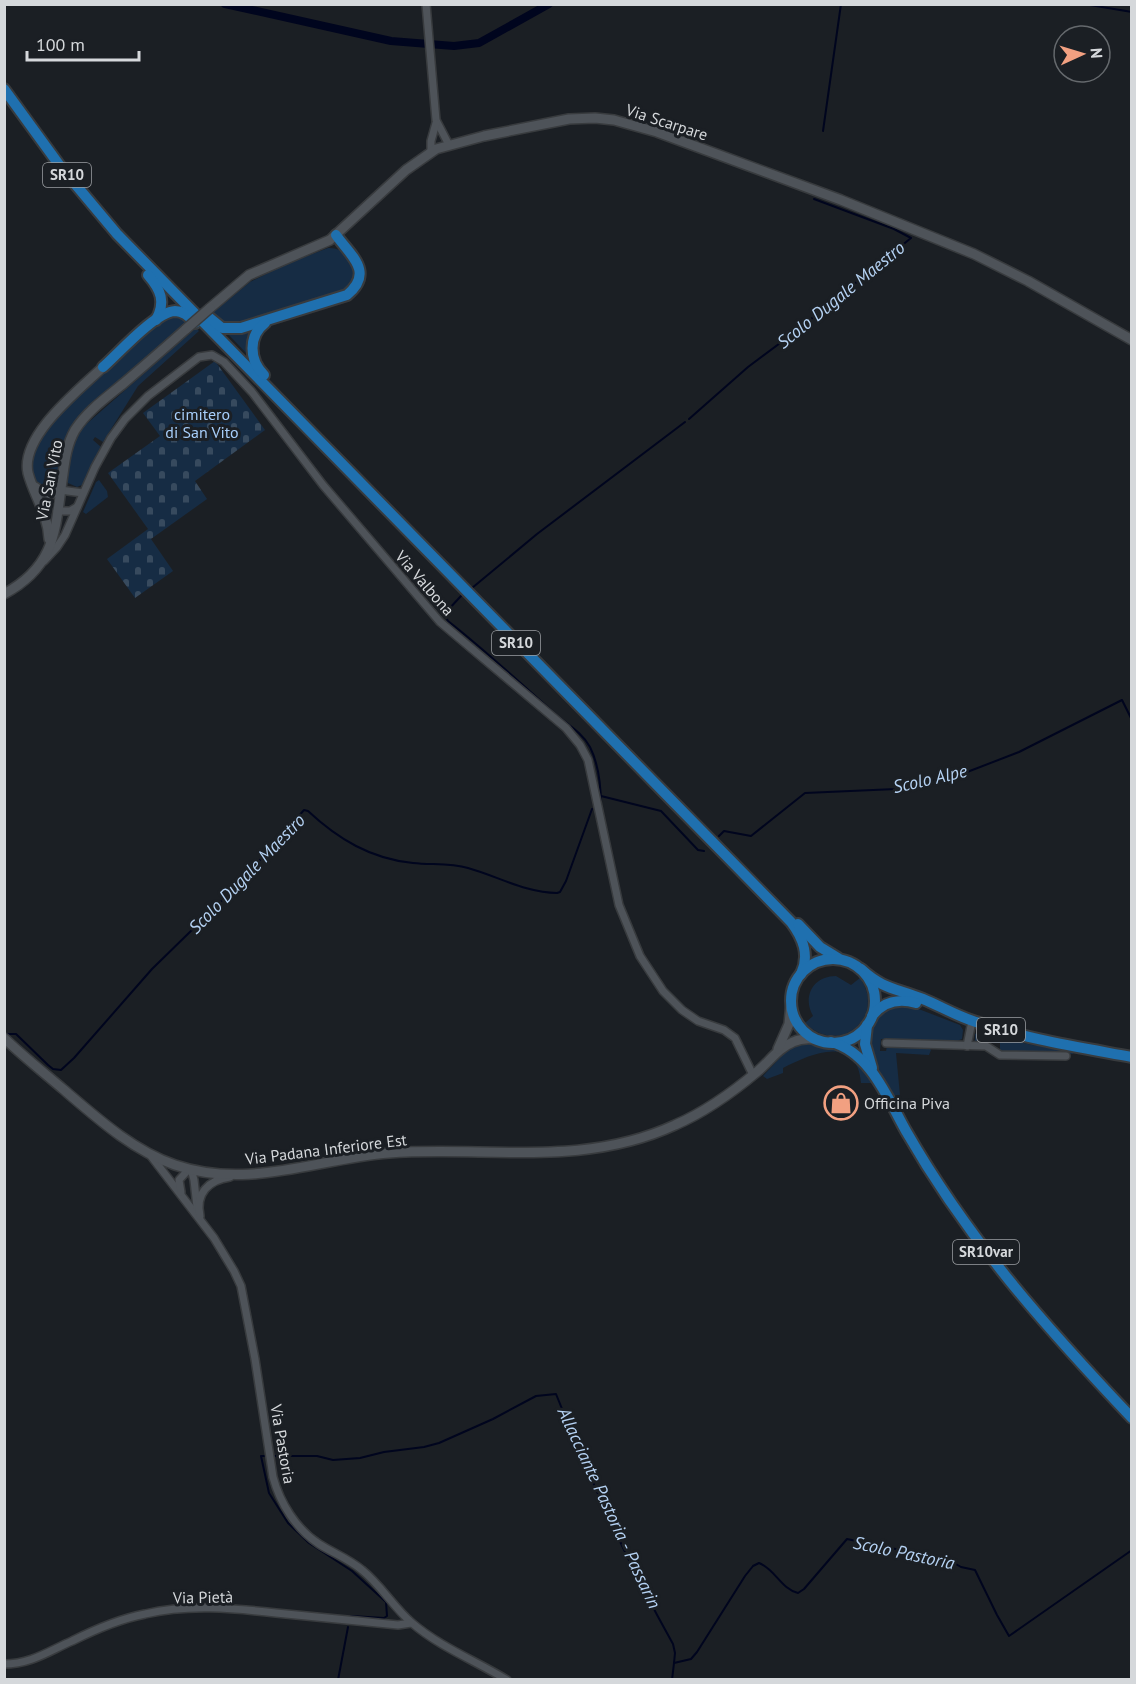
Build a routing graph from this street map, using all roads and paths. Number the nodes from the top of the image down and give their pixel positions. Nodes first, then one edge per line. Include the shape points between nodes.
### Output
1 (426, 4) edge
2 (4, 90) edge
3 (436, 120) junction
4 (449, 145) junction
5 (431, 152) junction
6 (117, 234) junction
7 (336, 235) junction
8 (140, 257) junction
9 (210, 308) joint
10 (156, 320) junction
11 (268, 321) junction
12 (1131, 340) edge
13 (103, 367) joint
14 (261, 380) junction
15 (299, 420) junction
16 (34, 486) junction
17 (60, 490) junction
18 (83, 493) junction
19 (78, 506) junction
20 (57, 511) junction
21 (49, 550) junction
22 (43, 562) junction
23 (4, 594) edge
24 (778, 909) junction
25 (845, 961) junction
26 (861, 969) junction
27 (801, 974) junction
28 (791, 1004) junction
29 (948, 1012) junction
30 (869, 1020) junction
31 (972, 1021) junction
32 (4, 1038) edge
33 (819, 1040) junction
34 (831, 1042) junction
35 (886, 1043) dead end
36 (967, 1046) junction
37 (776, 1053) junction
38 (1066, 1056) dead end
39 (1131, 1057) edge
40 (753, 1075) junction
41 (875, 1077) junction
42 (143, 1150) junction
43 (190, 1169) junction
44 (239, 1176) junction
45 (182, 1194) junction
46 (201, 1218) junction
47 (1131, 1418) edge
48 (411, 1623) junction
49 (4, 1664) edge
50 (507, 1680) edge

1 - 3 street
2 - 6 main road, SR10
3 - 4 street
3 - 5 street
4 - 5 street, Via Scarpare
4 - 12 street, Via Scarpare via 569,119 603,118 644,127 965,250
5 - 7 street, Via Scarpare
6 - 8 main road, SR10
6 - 10 main road via 159,288 162,304
7 - 9 street, Via Scarpare via 249,275
7 - 11 main road via 358,264 359,277 353,289 344,297
8 - 11 main road via 222,328
8 - 14 main road, SR10
9 - 17 street, Via San Vito, bridge via 78,425 68,445
10 - 13 main road
10 - 14 main road via 171,312 186,314
11 - 15 main road via 254,339 254,360
13 - 16 street via 62,406 34,442 27,460
14 - 15 main road, SR10
15 - 24 main road, SR10
16 - 17 street via 45,494
16 - 20 street via 45,505
16 - 21 street via 47,520
17 - 18 street
17 - 20 street, Via San Vito
18 - 19 street, Via Valbona
18 - 40 street, Via Valbona via 111,438 133,410 201,355 212,355 224,362 435,616 577,740 589,766 619,905 640,956 663,991 682,1010 733,1036
19 - 20 street via 70,511
19 - 22 street, Via Valbona via 61,542
20 - 21 street, Via San Vito
21 - 22 street, Via San Vito
22 - 23 street, Via San Vito via 25,581
24 - 25 main road, SR10 via 820,947
24 - 27 main road, SR10 via 802,941 805,958
25 - 26 main road
25 - 27 main road via 821,961
26 - 29 main road, SR10 via 879,984
26 - 30 main road via 873,991
27 - 28 main road via 793,988
28 - 33 main road via 799,1025
28 - 37 street, Via Padana Inferiore Est via 789,1024
29 - 30 main road, SR10 via 899,1000 886,1004
29 - 31 main road, SR10
30 - 34 main road via 851,1038
30 - 41 main road, SR10var via 865,1044
31 - 36 street
31 - 39 main road, SR10 via 1040,1040
32 - 42 street, Via Padana Inferiore Est via 102,1122
33 - 34 main road
33 - 37 street, Via Padana Inferiore Est via 797,1040
34 - 41 main road, SR10var via 852,1052
35 - 36 street
36 - 38 street via 989,1047 1000,1055
37 - 40 street, Via Padana Inferiore Est
40 - 44 street, Via Padana Inferiore Est via 688,1119 651,1135 605,1147 562,1153 390,1153
41 - 47 main road, SR10var via 934,1177 986,1253
42 - 43 street, Via Padana Inferiore Est
42 - 45 street, Via Pastoria
43 - 44 street, Via Padana Inferiore Est
43 - 45 street via 179,1180
43 - 46 street, Via Pastoria
44 - 46 street via 220,1179 206,1187 199,1199
45 - 46 street, Via Pastoria
46 - 48 street, Via Pastoria via 241,1286 279,1496 309,1536 362,1570
48 - 49 street, Via Pietà via 398,1625 217,1607 180,1609 113,1622 42,1657
48 - 50 street, Via Pastoria

